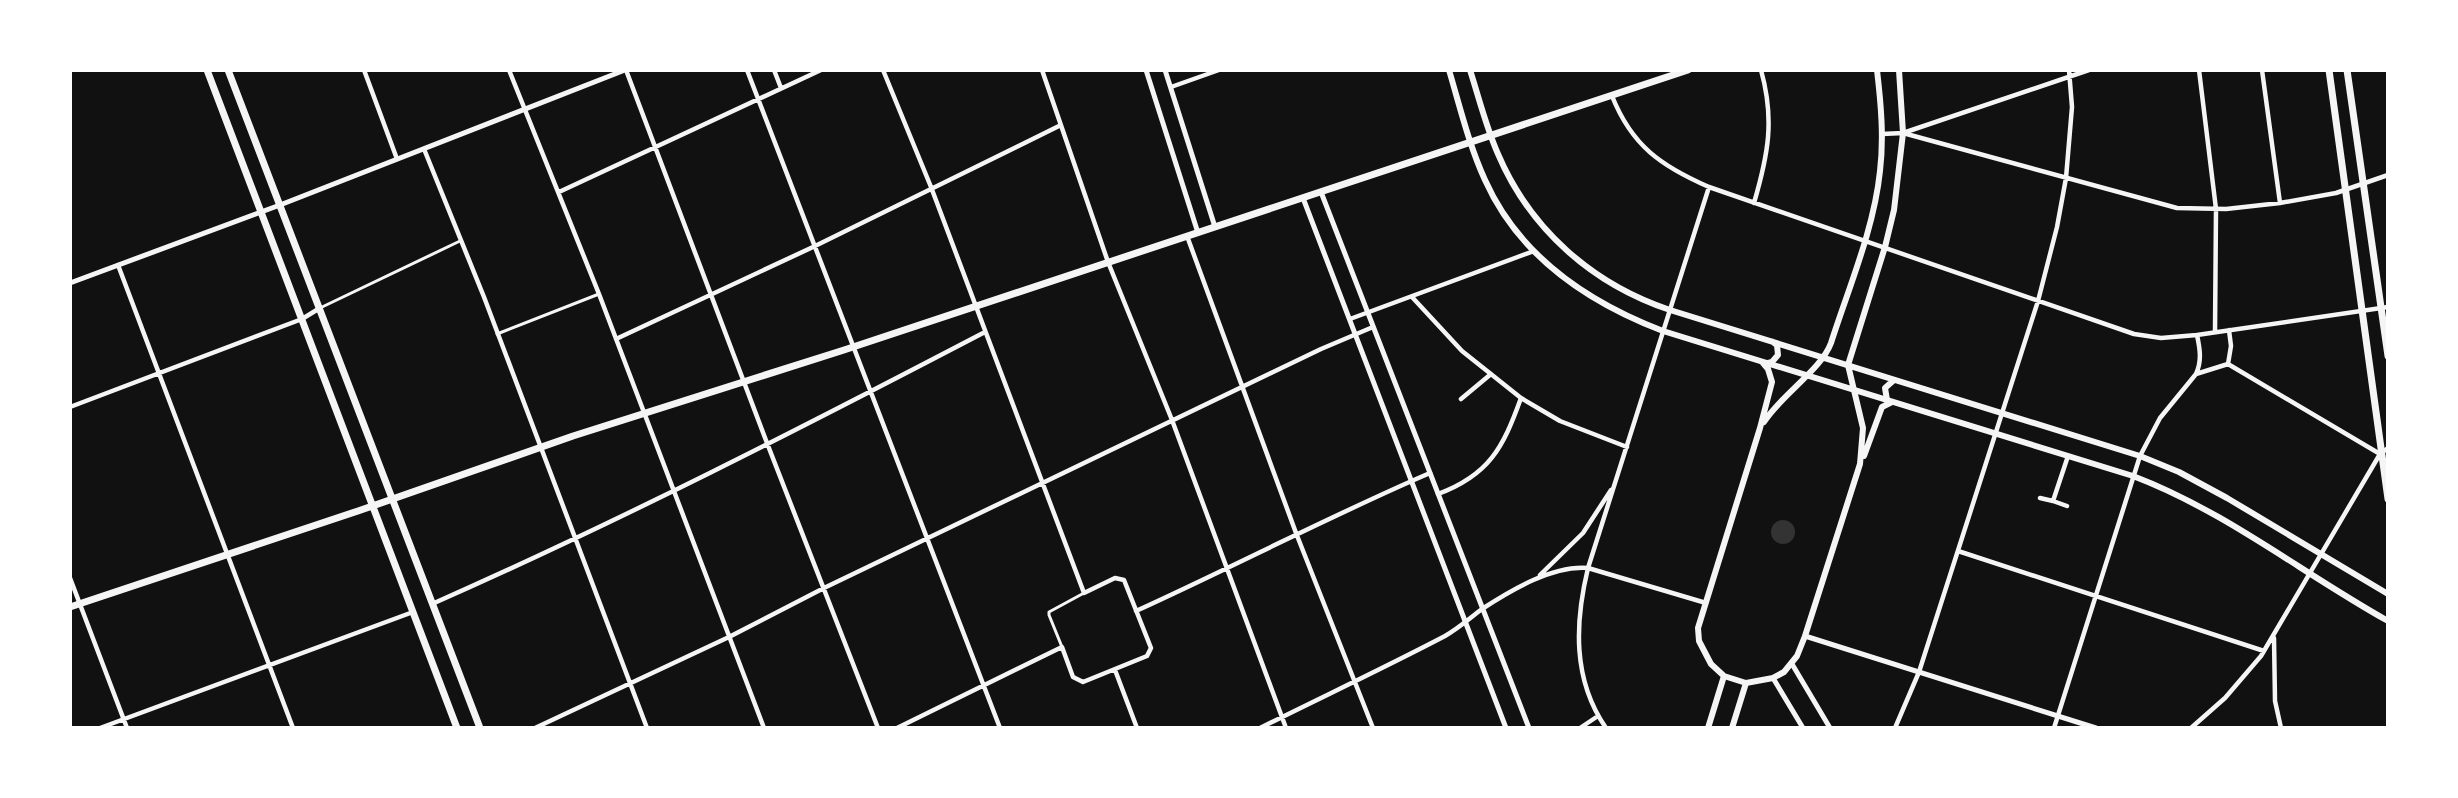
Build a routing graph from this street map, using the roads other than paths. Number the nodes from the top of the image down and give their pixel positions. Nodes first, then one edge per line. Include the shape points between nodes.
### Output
1 (207, 70) edge
2 (228, 70) edge
3 (364, 70) edge
4 (509, 70) edge
5 (626, 70) edge
6 (747, 70) edge
7 (774, 70) edge
8 (821, 70) edge
9 (883, 70) edge
10 (1042, 70) edge
11 (1146, 70) edge
12 (1165, 70) edge
13 (1219, 70) edge
14 (1449, 70) edge
15 (1470, 70) edge
16 (1688, 70) edge
17 (1761, 70) edge
18 (1877, 70) edge
19 (1899, 70) edge
20 (2089, 70) edge
21 (2199, 70) edge
22 (2262, 70) edge
23 (2329, 70) edge
24 (2347, 70) edge
25 (1666, 74) edge
26 (2070, 74) edge
27 (1171, 87) junction
28 (781, 88) junction
29 (1612, 96) junction
30 (758, 100) junction
31 (525, 110) junction
32 (1059, 126) junction
33 (1903, 133) junction
34 (1882, 134) junction
35 (1491, 135) junction
36 (1471, 142) junction
37 (424, 149) junction
38 (655, 149) junction
39 (397, 159) junction
40 (2388, 176) edge
41 (2066, 178) junction
42 (2363, 184) junction
43 (931, 187) junction
44 (1709, 187) junction
45 (2344, 190) junction
46 (559, 192) junction
47 (1321, 192) junction
48 (1303, 198) junction
49 (2280, 202) junction
50 (1754, 203) junction
51 (280, 205) junction
52 (2216, 209) junction
53 (262, 212) junction
54 (1215, 227) junction
55 (1198, 232) junction
56 (1187, 236) junction
57 (1864, 240) junction
58 (460, 241) junction
59 (1885, 247) junction
60 (813, 248) junction
61 (1534, 251) junction
62 (1108, 262) junction
63 (118, 265) junction
64 (70, 283) edge
65 (599, 294) junction
66 (1422, 294) junction
67 (713, 295) junction
68 (1412, 297) junction
69 (2038, 301) junction
70 (975, 306) junction
71 (2384, 307) edge
72 (320, 308) junction
73 (1422, 309) junction
74 (1670, 310) junction
75 (2361, 310) junction
76 (1368, 312) junction
77 (302, 319) junction
78 (1350, 319) junction
79 (1373, 327) junction
80 (1663, 330) junction
81 (2229, 330) junction
82 (985, 332) junction
83 (2215, 332) junction
84 (497, 334) junction
85 (1356, 334) junction
86 (2197, 335) junction
87 (616, 339) junction
88 (1773, 342) junction
89 (853, 346) junction
90 (2388, 356) edge
91 (1825, 358) junction
92 (1764, 362) junction
93 (2228, 364) junction
94 (1848, 365) junction
95 (159, 372) junction
96 (1491, 374) junction
97 (2196, 374) junction
98 (1806, 375) junction
99 (1895, 380) junction
100 (744, 382) junction
101 (1242, 386) junction
102 (1854, 390) junction
103 (870, 392) junction
104 (1521, 398) junction
105 (1461, 399) dead end
106 (1889, 401) junction
107 (70, 407) edge
108 (2002, 413) junction
109 (643, 414) junction
110 (1172, 420) junction
111 (1760, 428) junction
112 (1995, 434) junction
113 (767, 443) junction
114 (1626, 447) junction
115 (541, 448) junction
116 (2388, 448) edge
117 (2380, 454) junction
118 (2068, 456) junction
119 (2140, 456) junction
120 (1860, 464) junction
121 (1430, 473) junction
122 (2133, 476) junction
123 (1412, 481) junction
124 (1044, 483) junction
125 (1614, 485) junction
126 (672, 491) junction
127 (1438, 494) junction
128 (2040, 498) dead end
129 (392, 499) junction
130 (2388, 499) edge
131 (2053, 501) junction
132 (373, 506) junction
133 (2067, 506) dead end
134 (1296, 533) junction
135 (575, 537) junction
136 (927, 539) junction
137 (1958, 551) junction
138 (2322, 554) junction
139 (228, 555) junction
140 (1588, 568) junction
141 (1228, 569) junction
142 (2311, 573) junction
143 (70, 578) edge
144 (1536, 579) junction
145 (824, 588) junction
146 (1084, 593) junction
147 (2388, 594) edge
148 (2096, 596) junction
149 (80, 603) junction
150 (1706, 603) junction
151 (432, 604) junction
152 (70, 607) edge
153 (1483, 609) junction
154 (1136, 611) junction
155 (412, 612) junction
156 (2388, 621) edge
157 (1464, 623) junction
158 (1805, 636) junction
159 (2274, 636) junction
160 (729, 637) junction
161 (1062, 647) junction
162 (2264, 651) junction
163 (269, 664) junction
164 (1792, 664) junction
165 (1115, 670) junction
166 (1919, 672) junction
167 (1724, 676) junction
168 (1773, 678) junction
169 (1356, 682) junction
170 (631, 683) junction
171 (1746, 683) junction
172 (983, 687) junction
173 (2059, 714) junction
174 (1598, 716) junction
175 (1282, 717) junction
176 (123, 718) junction
177 (100, 728) edge
178 (127, 728) edge
179 (294, 728) edge
180 (457, 728) edge
181 (480, 728) edge
182 (536, 728) edge
183 (647, 728) edge
184 (764, 728) edge
185 (878, 728) edge
186 (897, 728) edge
187 (1000, 728) edge
188 (1137, 728) edge
189 (1260, 728) edge
190 (1286, 728) edge
191 (1373, 728) edge
192 (1506, 728) edge
193 (1529, 728) edge
194 (1580, 728) edge
195 (1606, 728) edge
196 (1708, 728) edge
197 (1732, 728) edge
198 (1803, 728) edge
199 (1830, 728) edge
200 (1895, 728) edge
201 (2054, 728) edge
202 (2096, 728) edge
203 (2191, 728) edge
204 (2281, 728) edge

1 - 53 main road
2 - 51 main road
3 - 39 street
4 - 31 street
5 - 31 street
5 - 38 street
6 - 30 street
7 - 28 street
8 - 28 street
9 - 43 street
10 - 32 street
11 - 55 street
12 - 27 street
13 - 27 street
14 - 36 main road
15 - 35 main road
16 - 25 main road
17 - 50 street via 1770,136
18 - 34 main road
19 - 33 main road
20 - 26 street
21 - 52 street
22 - 49 street
23 - 45 main road
24 - 42 main road
25 - 29 main road
26 - 33 street
26 - 41 street via 2072,106
27 - 54 street
28 - 30 street
29 - 35 main road
29 - 44 street via 1640,144 1678,173
30 - 38 street
30 - 60 street
31 - 37 street
31 - 46 street
32 - 43 street
32 - 62 street
33 - 34 street
33 - 41 street
33 - 59 main road via 1894,210
34 - 57 main road via 1880,172
35 - 36 main road
35 - 74 main road via 1529,212 1549,234 1609,284
36 - 47 main road
36 - 61 main road via 1496,202
37 - 39 street
37 - 58 street
38 - 46 street
38 - 67 street
39 - 51 street
40 - 42 street
41 - 52 street via 2177,208
41 - 69 street
42 - 45 street
42 - 71 main road
43 - 60 street
43 - 70 street
44 - 50 street
44 - 74 street
45 - 49 street
45 - 75 main road
46 - 65 street
47 - 48 main road
47 - 76 street
48 - 54 main road
48 - 78 street
49 - 52 street
50 - 57 street
51 - 53 street
51 - 72 main road
52 - 83 street
53 - 63 street
53 - 77 main road
54 - 55 main road
55 - 56 main road
56 - 62 main road
56 - 101 street
57 - 59 street
57 - 91 main road
58 - 72 street
58 - 84 street
59 - 69 street
59 - 94 main road
60 - 67 street
60 - 89 street
61 - 66 street
61 - 80 main road via 1594,299
62 - 70 main road
62 - 110 street
63 - 64 street
63 - 95 street
65 - 84 street
65 - 87 street
66 - 68 street
66 - 73 street
67 - 87 street
67 - 100 street
68 - 73 street
68 - 76 street
69 - 86 street via 2147,337
69 - 108 street
70 - 82 street
70 - 89 main road
71 - 75 street
71 - 90 main road
72 - 77 street
72 - 129 main road
73 - 96 street via 1462,351
74 - 80 street
74 - 88 main road
75 - 81 street
75 - 117 main road
76 - 78 street
76 - 79 street
77 - 95 street
77 - 132 main road
78 - 85 street
79 - 85 street
79 - 121 street
80 - 92 main road
80 - 114 street
81 - 83 street
81 - 93 street
82 - 103 street
82 - 124 street
83 - 86 street
84 - 115 street
85 - 101 street
85 - 123 street
86 - 97 street via 2200,360
87 - 109 street
88 - 91 main road
88 - 92 main road via 1778,355 1772,362
89 - 100 main road
89 - 103 street
91 - 94 main road
91 - 98 main road
92 - 98 main road
92 - 111 main road via 1772,382
93 - 97 street
93 - 117 street
94 - 99 main road
94 - 102 main road
95 - 107 street
95 - 139 street
96 - 104 street
96 - 105 street
97 - 119 street via 2160,418
98 - 102 main road
98 - 111 main road via 1773,407
99 - 106 main road via 1885,388
99 - 108 main road
100 - 109 main road
100 - 113 street
101 - 110 street
101 - 134 street
102 - 106 main road
102 - 120 main road via 1863,428
103 - 113 street
103 - 136 street
104 - 114 street via 1560,421
104 - 127 street via 1510,429 1492,460 1474,477
106 - 112 main road
106 - 120 main road via 1882,407
108 - 112 street
108 - 119 main road
109 - 115 main road
109 - 126 street
110 - 124 street
110 - 141 street
111 - 150 main road
112 - 118 main road
112 - 137 street
113 - 126 street
113 - 145 street
114 - 125 street
115 - 129 main road
115 - 135 street
116 - 117 street
117 - 130 main road
117 - 138 street
118 - 122 main road
118 - 131 street
119 - 122 street
119 - 138 main road via 2179,472
120 - 158 main road
121 - 123 street
121 - 127 street
122 - 142 main road via 2170,490
122 - 148 street
123 - 134 street
123 - 157 street
124 - 136 street
124 - 146 street
125 - 140 street
125 - 144 street via 1583,533
126 - 135 street
126 - 160 street
127 - 153 street
128 - 131 street
129 - 132 main road
129 - 151 main road
131 - 133 street
132 - 139 main road
132 - 155 main road
134 - 141 street
134 - 169 street
135 - 151 street
135 - 170 street
136 - 145 street
136 - 172 street
137 - 148 street
137 - 166 street
138 - 142 street
138 - 147 main road
139 - 149 main road
139 - 163 street
140 - 144 street via 1560,570
140 - 150 street
140 - 174 street via 1580,602 1578,648
141 - 154 street
141 - 175 street
142 - 156 main road
142 - 159 street
143 - 149 street
144 - 153 street
145 - 160 street
145 - 185 street
146 - 154 street via 1121,578
146 - 161 street via 1050,612
148 - 162 street
148 - 173 street
149 - 152 main road
149 - 176 street
150 - 167 main road via 1698,628 1699,641 1711,664
151 - 181 main road
153 - 157 street
153 - 193 street
154 - 165 street via 1150,652
155 - 163 street
155 - 180 main road
157 - 169 street
157 - 192 street
158 - 164 main road
158 - 166 street
159 - 162 street
159 - 204 street via 2275,701
160 - 170 street
160 - 184 street
161 - 165 street via 1073,677 1079,682
161 - 172 street
162 - 203 street via 2225,698
163 - 176 street
163 - 179 street
164 - 168 main road
164 - 199 street
165 - 188 street
166 - 173 street
166 - 200 street
167 - 171 main road
167 - 196 main road
168 - 171 main road
168 - 198 street
169 - 175 street
169 - 191 street
170 - 182 street
170 - 183 street
171 - 197 main road
172 - 186 street
172 - 187 street
173 - 201 street
173 - 202 street
174 - 194 street
174 - 195 street
175 - 189 street
175 - 190 street
176 - 177 street
176 - 178 street

